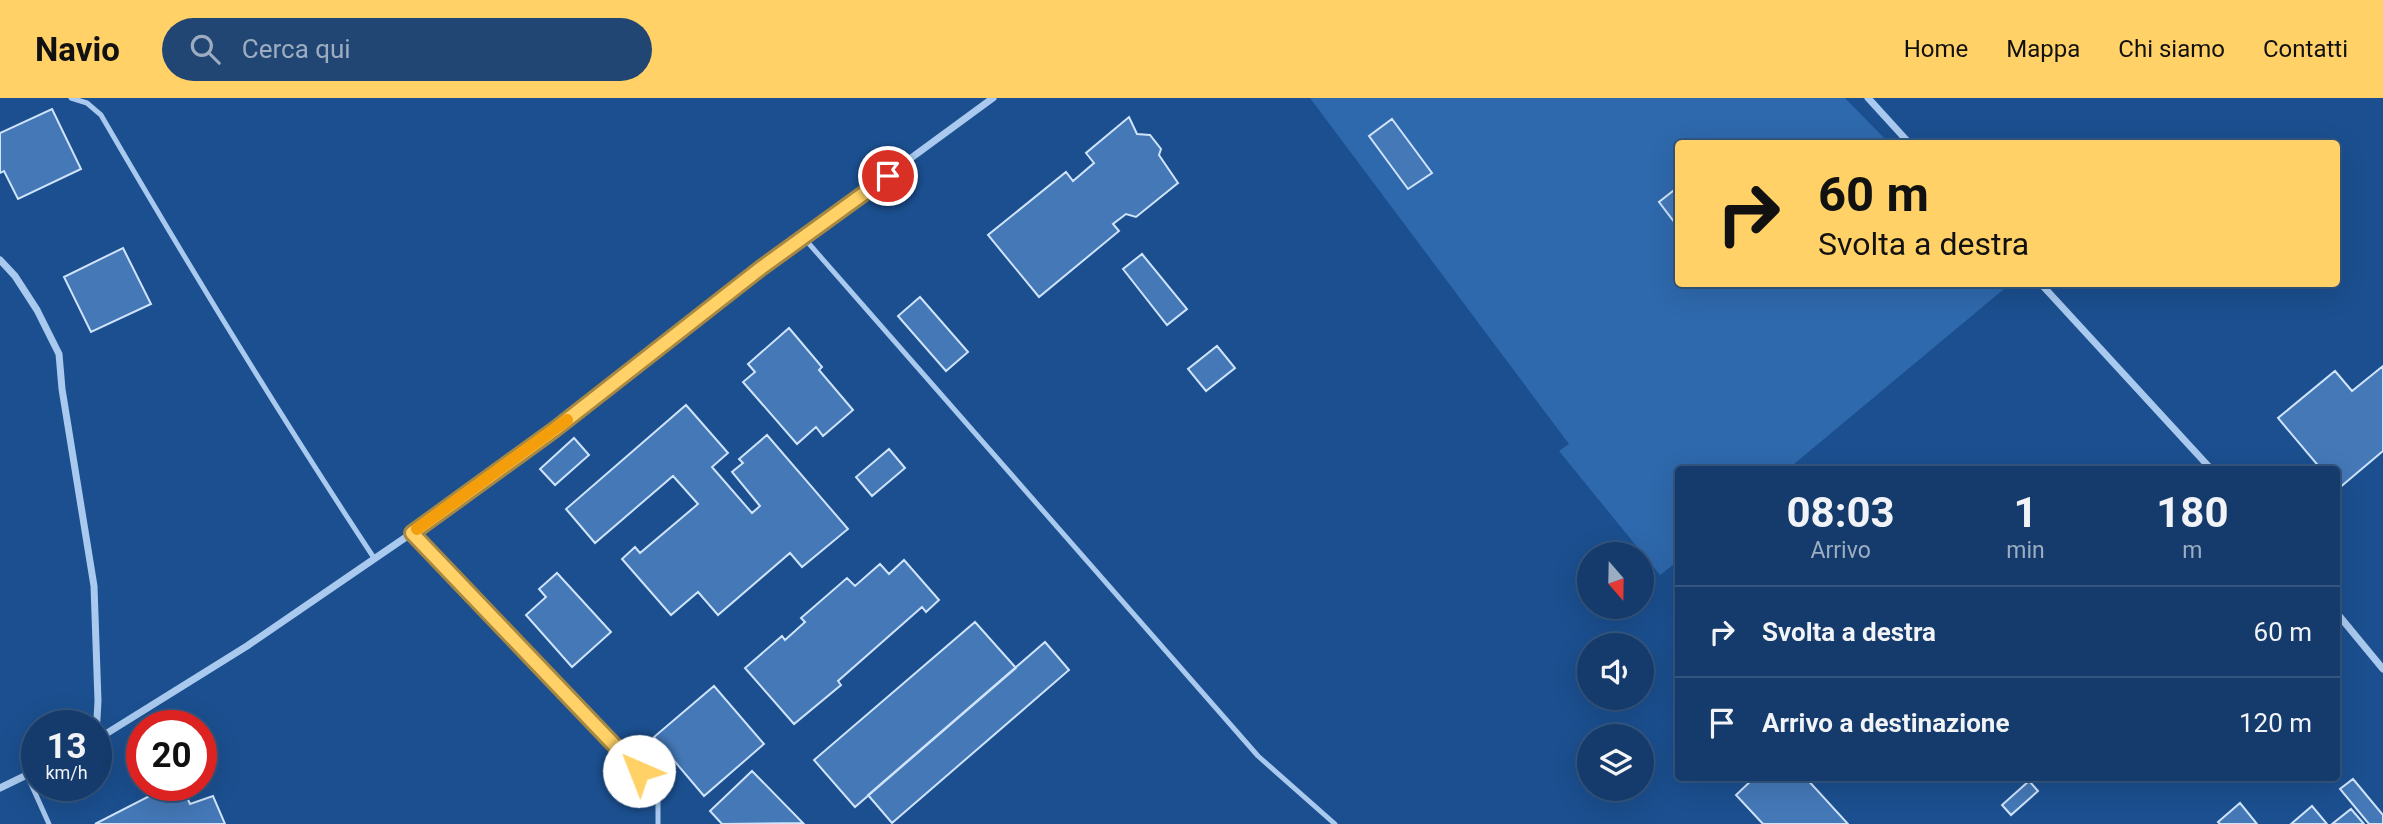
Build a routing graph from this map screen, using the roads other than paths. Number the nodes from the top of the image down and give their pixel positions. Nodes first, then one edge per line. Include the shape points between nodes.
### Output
1 (71, 98) edge
2 (993, 98) edge
3 (1868, 98) edge
4 (1906, 140) edge
5 (804, 238) junction
6 (0, 260) edge
7 (2044, 287) edge
8 (2208, 466) edge
9 (412, 533) junction
10 (374, 558) junction
11 (2340, 617) edge
12 (2383, 669) edge
13 (98, 710) edge
14 (112, 728) edge
15 (21, 778) edge
16 (0, 788) edge
17 (39, 801) edge
18 (50, 824) edge
19 (658, 824) edge
20 (1335, 824) edge

1 - 10 lane via 87,103 101,116
2 - 5 street
3 - 4 street
5 - 9 street
5 - 20 lane via 1258,755
6 - 13 street via 30,298 59,354 94,586
7 - 8 street
9 - 10 street
9 - 19 lane via 658,791
10 - 14 street via 247,646
11 - 12 street
15 - 16 street
17 - 18 lane

